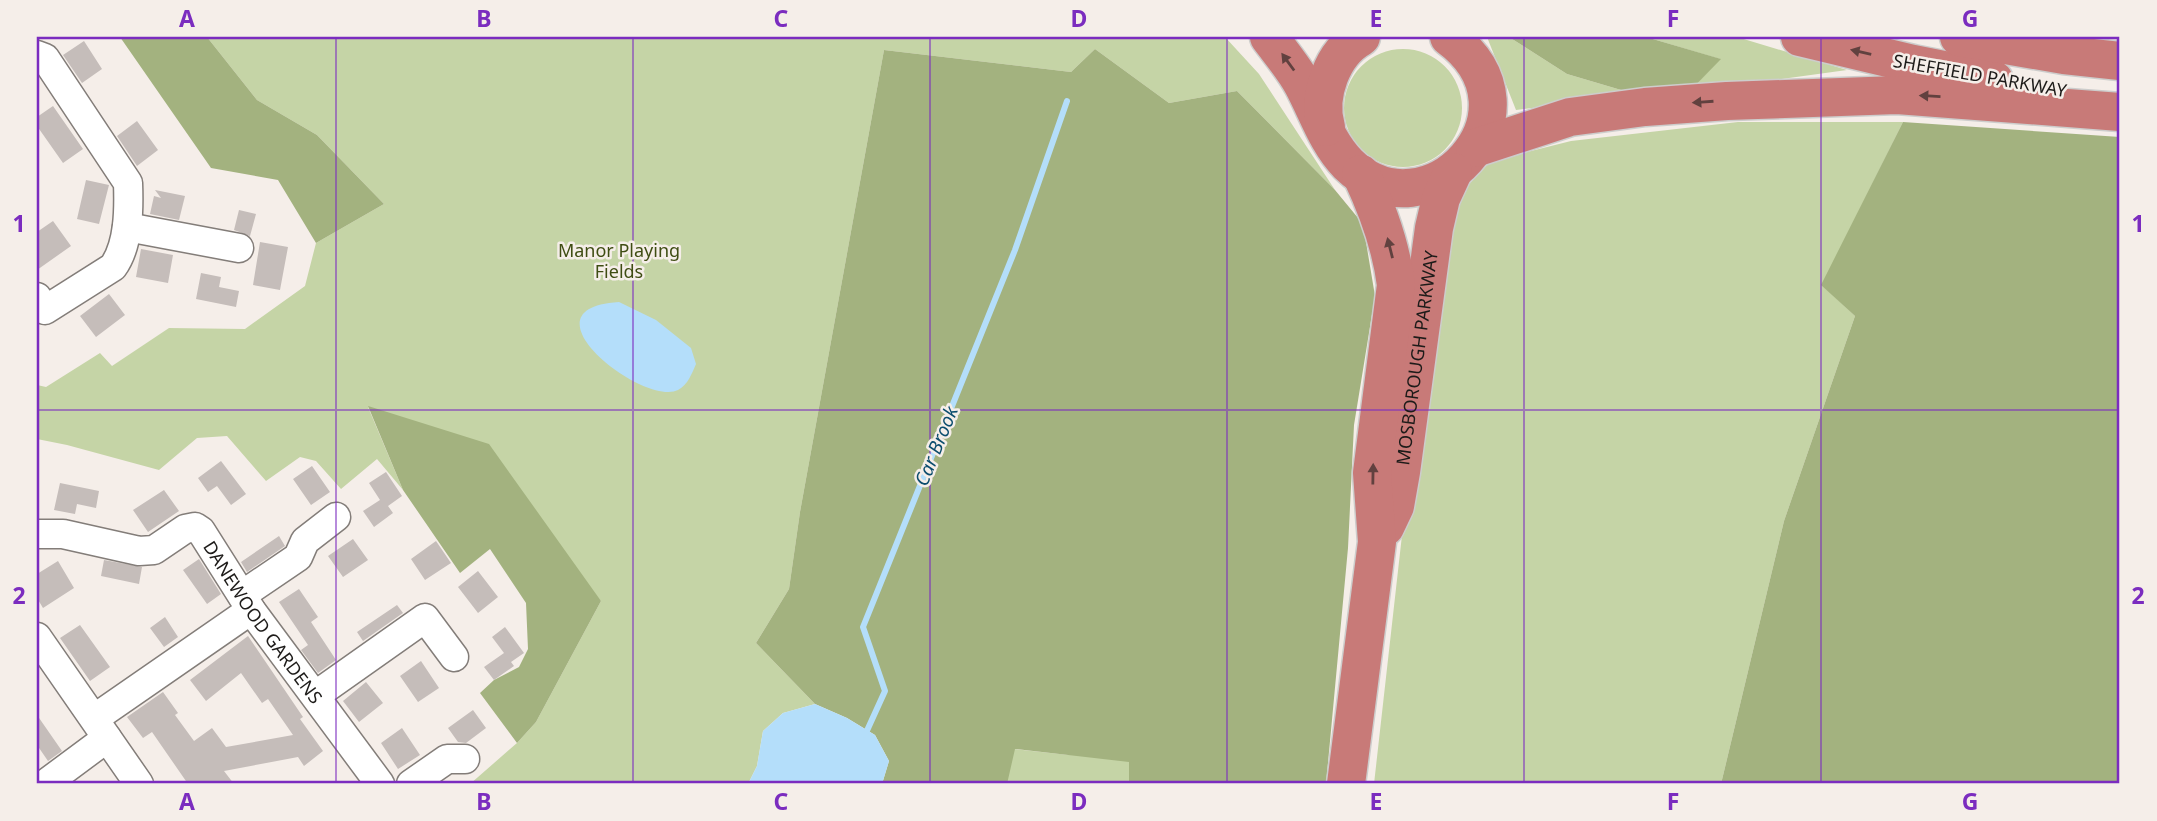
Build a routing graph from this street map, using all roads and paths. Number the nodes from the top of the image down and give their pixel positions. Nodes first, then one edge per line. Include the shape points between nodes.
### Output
1 (1269, 37) edge
2 (1362, 37) edge
3 (1800, 37) edge
4 (1959, 37) edge
5 (2060, 37) edge
6 (1452, 38) edge
7 (2120, 47) edge
8 (37, 55) edge
9 (2120, 61) edge
10 (2120, 100) edge
11 (2120, 112) edge
12 (1327, 133) junction
13 (1464, 160) junction
14 (1362, 174) junction
15 (127, 227) junction
16 (239, 248) dead end
17 (41, 304) edge
18 (336, 517) dead end
19 (37, 534) edge
20 (1377, 541) junction
21 (247, 603) junction
22 (37, 637) edge
23 (454, 657) dead end
24 (316, 695) junction
25 (101, 728) junction
26 (465, 760) dead end
27 (45, 784) edge
28 (139, 784) edge
29 (380, 784) edge
30 (411, 784) edge
31 (1346, 784) edge

12 -> 1 highway via 1302,82
2 - 12 highway via 1339,57 1328,78 1322,116
10 -> 3 highway, SHEFFIELD PARKWAY via 1913,64
4 - 9 highway, SHEFFIELD PARKWAY
5 - 7 highway
6 - 13 highway, MOSBOROUGH PARKWAY via 1469,54 1485,83 1487,100 1486,117
8 - 15 street via 45,58 128,183
11 -> 13 highway via 1897,95 1739,100 1570,117
12 - 14 highway via 1349,165
13 - 14 highway via 1439,180 1408,187 1391,186
13 - 20 highway, MOSBOROUGH PARKWAY via 1441,198 1395,506
20 -> 14 highway, MOSBOROUGH PARKWAY via 1372,473 1396,285 1386,233
15 - 16 street
15 - 17 street via 113,267
18 - 21 street via 305,541 298,557
19 - 21 street, DANEWOOD GARDENS via 63,534 139,551 154,550 195,527
20 - 31 highway, MOSBOROUGH PARKWAY
21 - 24 street, DANEWOOD GARDENS
21 - 25 street
22 - 25 street
23 - 24 street via 425,618
24 - 29 street, DANEWOOD GARDENS
25 - 27 street
25 - 28 street
26 - 30 street via 447,759

